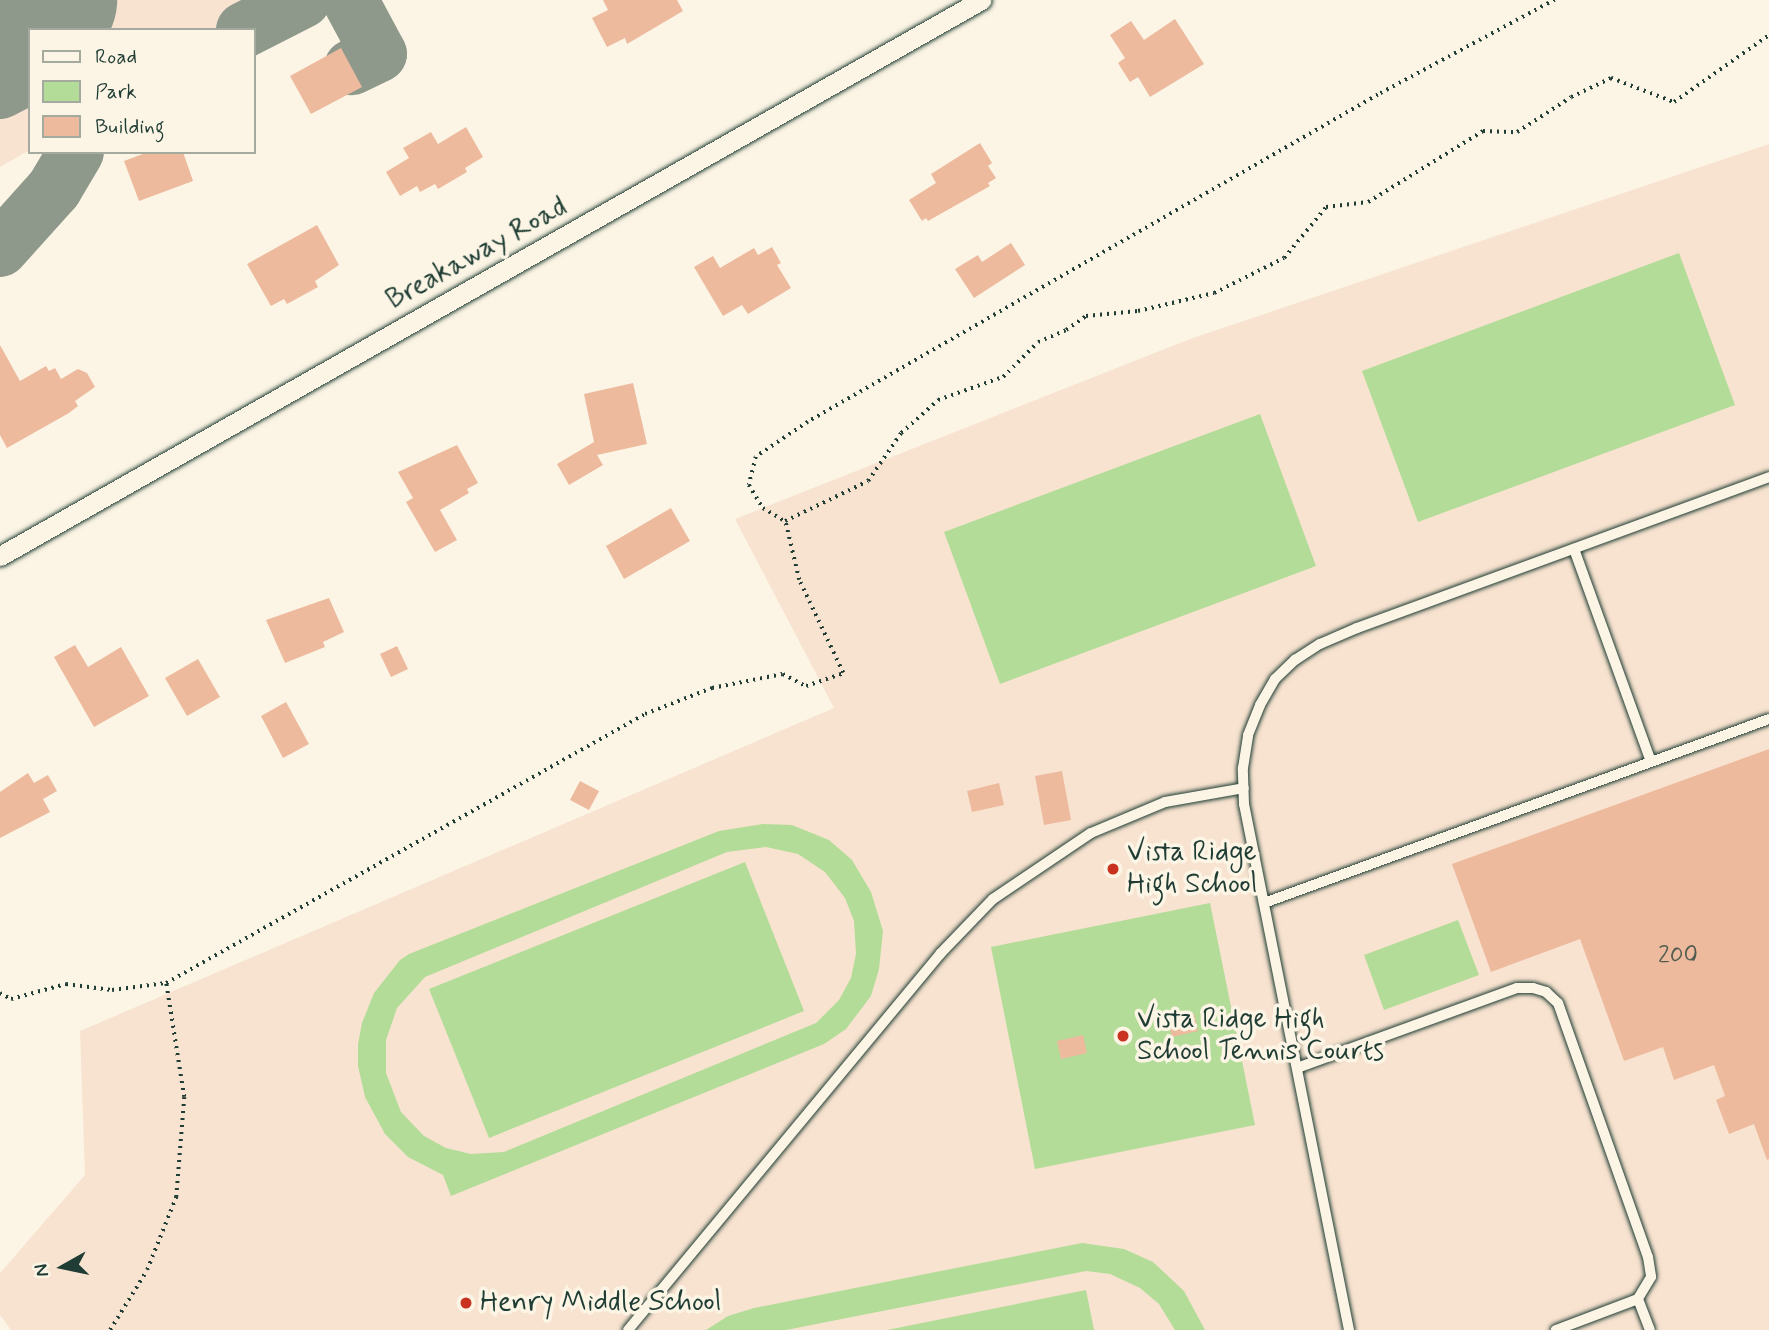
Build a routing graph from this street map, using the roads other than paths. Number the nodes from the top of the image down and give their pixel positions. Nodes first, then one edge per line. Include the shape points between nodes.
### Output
1 (981, 0) edge
2 (1769, 477) edge
3 (1574, 549) junction
4 (0, 556) edge
5 (1769, 719) edge
6 (1651, 762) junction
7 (1244, 788) junction
8 (1264, 903) junction
9 (1297, 1068) junction
10 (1638, 1299) junction
11 (628, 1330) edge
12 (1349, 1330) edge
13 (1556, 1330) edge
14 (1650, 1330) edge

1 - 4 street, Breakaway Road
2 - 3 lane
3 - 6 lane
3 - 7 lane via 1357,628 1295,660 1275,679 1248,735
5 - 6 lane
6 - 8 lane
7 - 8 lane
7 - 11 lane via 1165,803 1091,834 993,899 940,954
8 - 9 lane
9 - 10 lane via 1517,988 1546,992 1558,1003 1648,1256 1651,1277
9 - 12 lane
10 - 13 lane
10 - 14 lane

